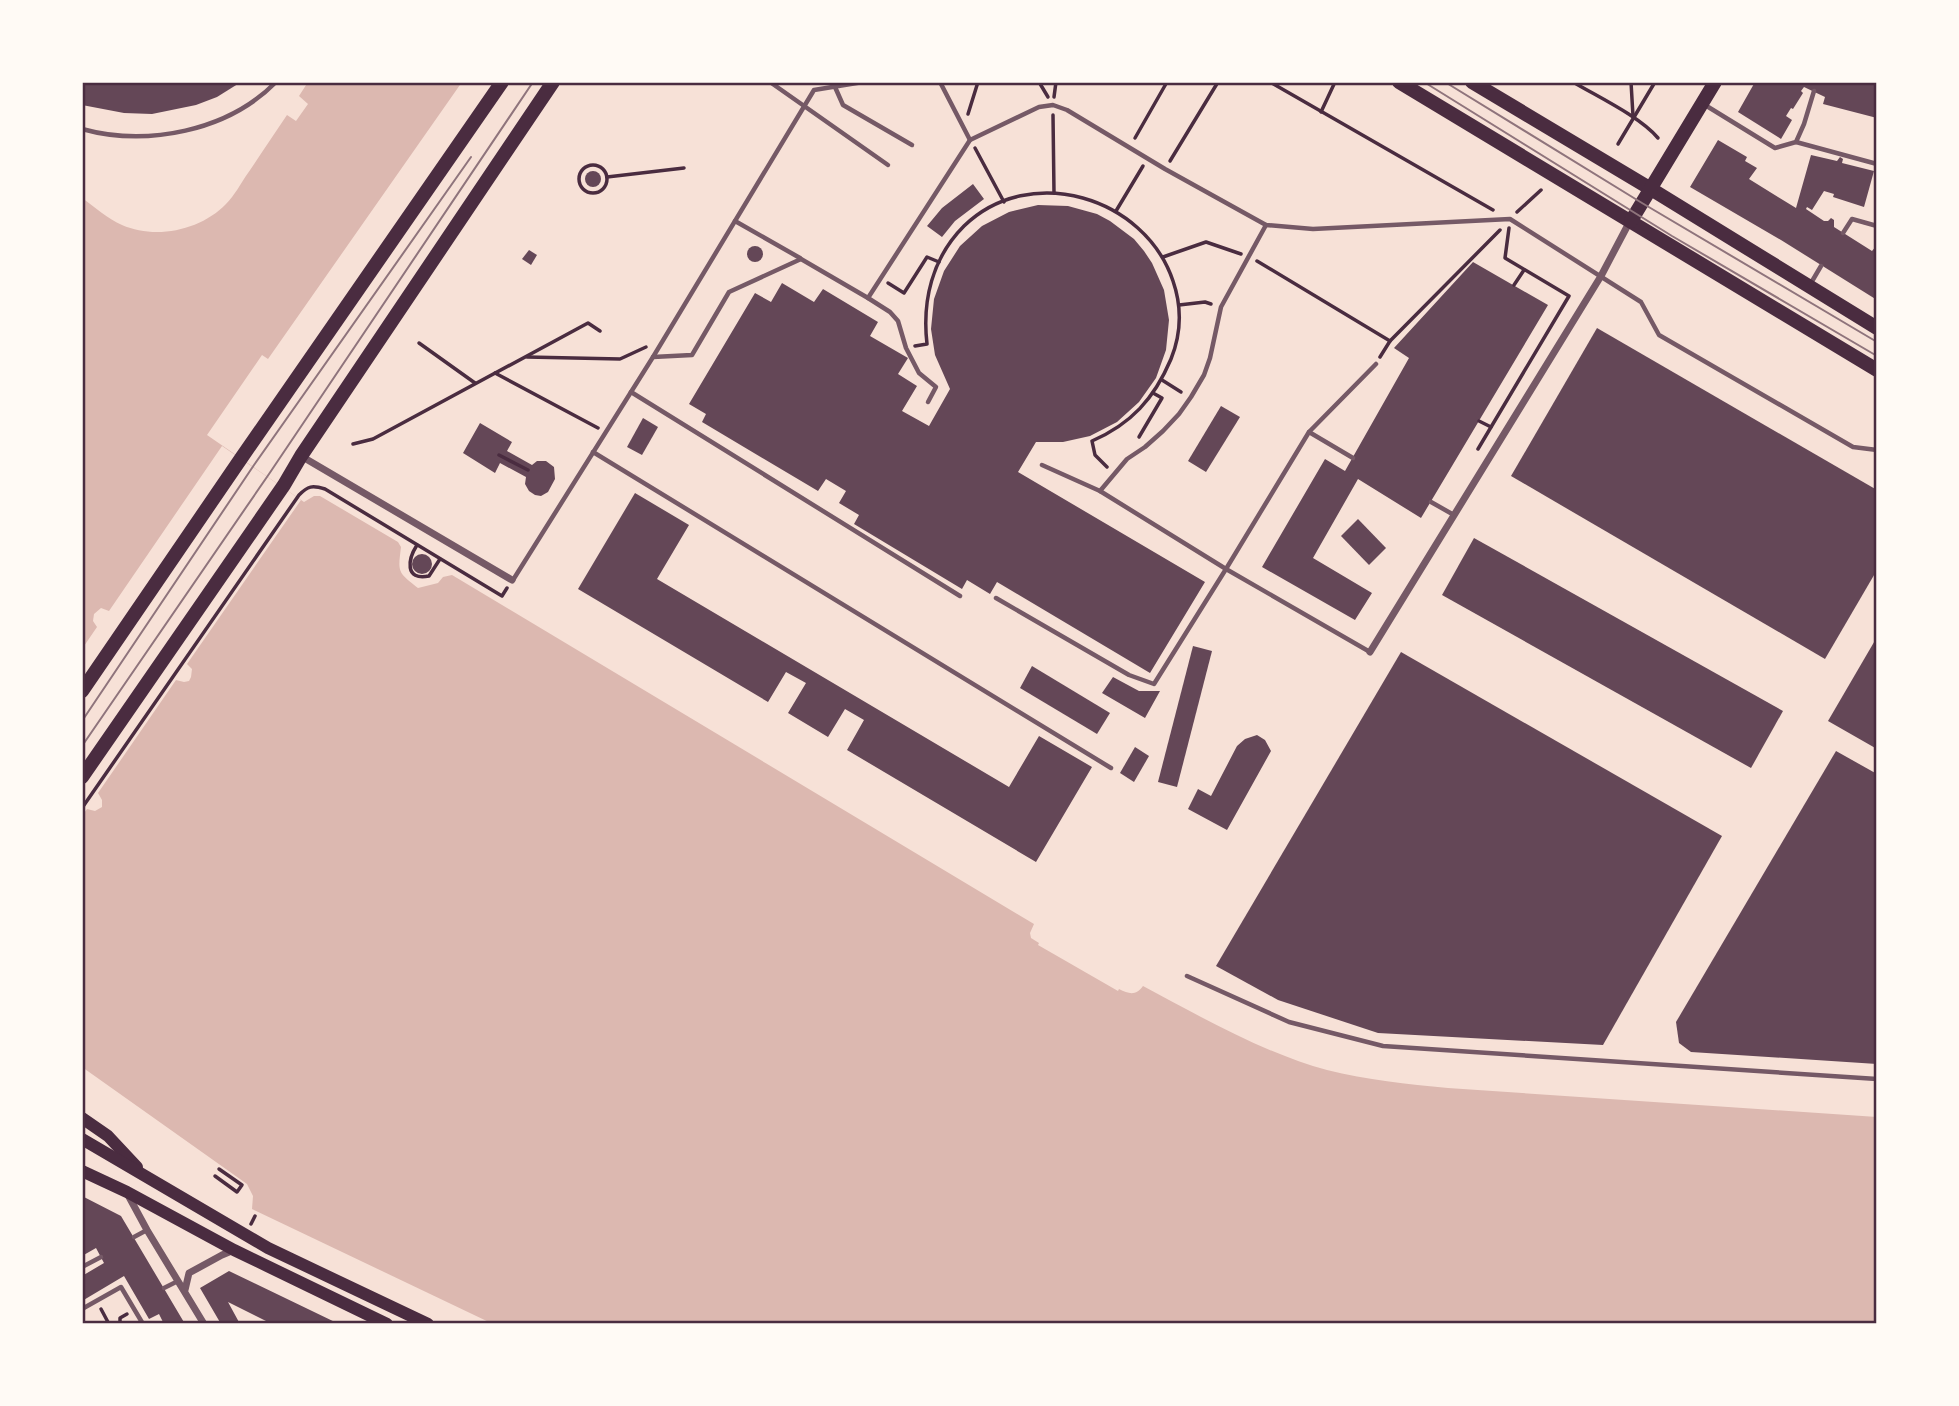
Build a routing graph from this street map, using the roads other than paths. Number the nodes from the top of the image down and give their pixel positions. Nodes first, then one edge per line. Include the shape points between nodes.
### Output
1 (276, 82) edge
2 (502, 82) edge
3 (553, 82) edge
4 (770, 82) edge
5 (863, 82) edge
6 (940, 82) edge
7 (1399, 82) edge
8 (1472, 82) edge
9 (1715, 82) edge
10 (835, 86) junction
11 (1814, 92) dead end
12 (1702, 103) junction
13 (804, 107) junction
14 (82, 129) edge
15 (970, 140) junction
16 (1796, 142) junction
17 (912, 145) dead end
18 (1877, 164) edge
19 (888, 165) dead end
20 (1651, 189) junction
21 (735, 221) junction
22 (1631, 221) junction
23 (1266, 225) junction
24 (1877, 226) edge
25 (1843, 233) dead end
26 (801, 259) junction
27 (1821, 266) dead end
28 (1601, 276) junction
29 (1809, 286) junction
30 (868, 298) junction
31 (1877, 328) edge
32 (653, 356) junction
33 (1376, 363) road end
34 (1877, 370) edge
35 (631, 392) junction
36 (928, 402) dead end
37 (1309, 432) junction
38 (1877, 450) edge
39 (593, 452) junction
40 (301, 456) junction
41 (1353, 458) dead end
42 (1041, 465) dead end
43 (1100, 491) junction
44 (1431, 502) dead end
45 (1454, 515) junction
46 (1226, 569) junction
47 (512, 580) joint
48 (960, 596) dead end
49 (996, 598) dead end
50 (1370, 652) joint
51 (82, 691) edge
52 (1111, 768) dead end
53 (82, 777) edge
54 (1187, 976) dead end
55 (1877, 1079) edge
56 (82, 1118) edge
57 (82, 1139) edge
58 (82, 1171) edge
59 (146, 1177) junction
60 (127, 1192) junction
61 (147, 1230) junction
62 (134, 1237) dead end
63 (234, 1250) junction
64 (101, 1257) dead end
65 (82, 1268) edge
66 (178, 1280) junction
67 (164, 1289) dead end
68 (185, 1291) junction
69 (140, 1303) dead end
70 (133, 1307) junction
71 (392, 1307) junction
72 (82, 1309) edge
73 (386, 1323) edge
74 (143, 1324) edge
75 (204, 1324) edge
76 (428, 1324) edge

1 - 14 lane via 243,109 189,129 124,136
2 - 51 main road
3 - 40 main road
4 - 13 lane
5 - 10 lane
6 - 15 lane
7 - 22 main road
8 - 20 main road
9 - 12 main road
10 - 13 lane via 814,90
10 - 17 lane via 843,105
11 - 16 lane
12 - 16 lane via 1775,148
12 - 20 main road
13 - 19 lane
13 - 21 lane
15 - 23 lane via 1053,104
15 - 30 lane
16 - 18 lane
20 - 22 main road
20 - 29 main road
21 - 26 lane
21 - 32 lane
22 - 28 street
22 - 34 main road
23 - 28 lane via 1313,229 1510,219
23 - 43 lane via 1221,307 1210,358 1191,397 1163,431 1127,459
24 - 25 lane via 1852,219
26 - 30 lane
26 - 32 lane via 729,292 692,355
27 - 29 lane
28 - 38 lane via 1641,302 1659,335 1853,447
28 - 45 street
29 - 31 main road
30 - 36 lane via 898,321 919,373 936,387
32 - 35 lane
33 - 37 lane
35 - 39 lane
35 - 48 lane
37 - 41 lane
37 - 46 lane
39 - 47 lane
39 - 52 lane
40 - 47 street
40 - 53 main road
42 - 43 lane
43 - 46 lane
44 - 45 lane
45 - 50 street
46 - 49 lane via 1154,684 1129,675
46 - 50 lane
54 - 55 lane via 1289,1022 1383,1046
56 - 59 main road via 108,1136
57 - 59 main road
58 - 60 main road
59 - 71 main road via 268,1248
60 - 61 street
60 - 63 main road
61 - 62 lane
61 - 66 street
63 - 68 street via 189,1273
63 - 73 main road
64 - 65 lane
66 - 67 lane
66 - 68 street
68 - 75 street
69 - 70 lane
70 - 72 lane via 121,1287
70 - 74 lane
71 - 73 lane
71 - 76 main road

